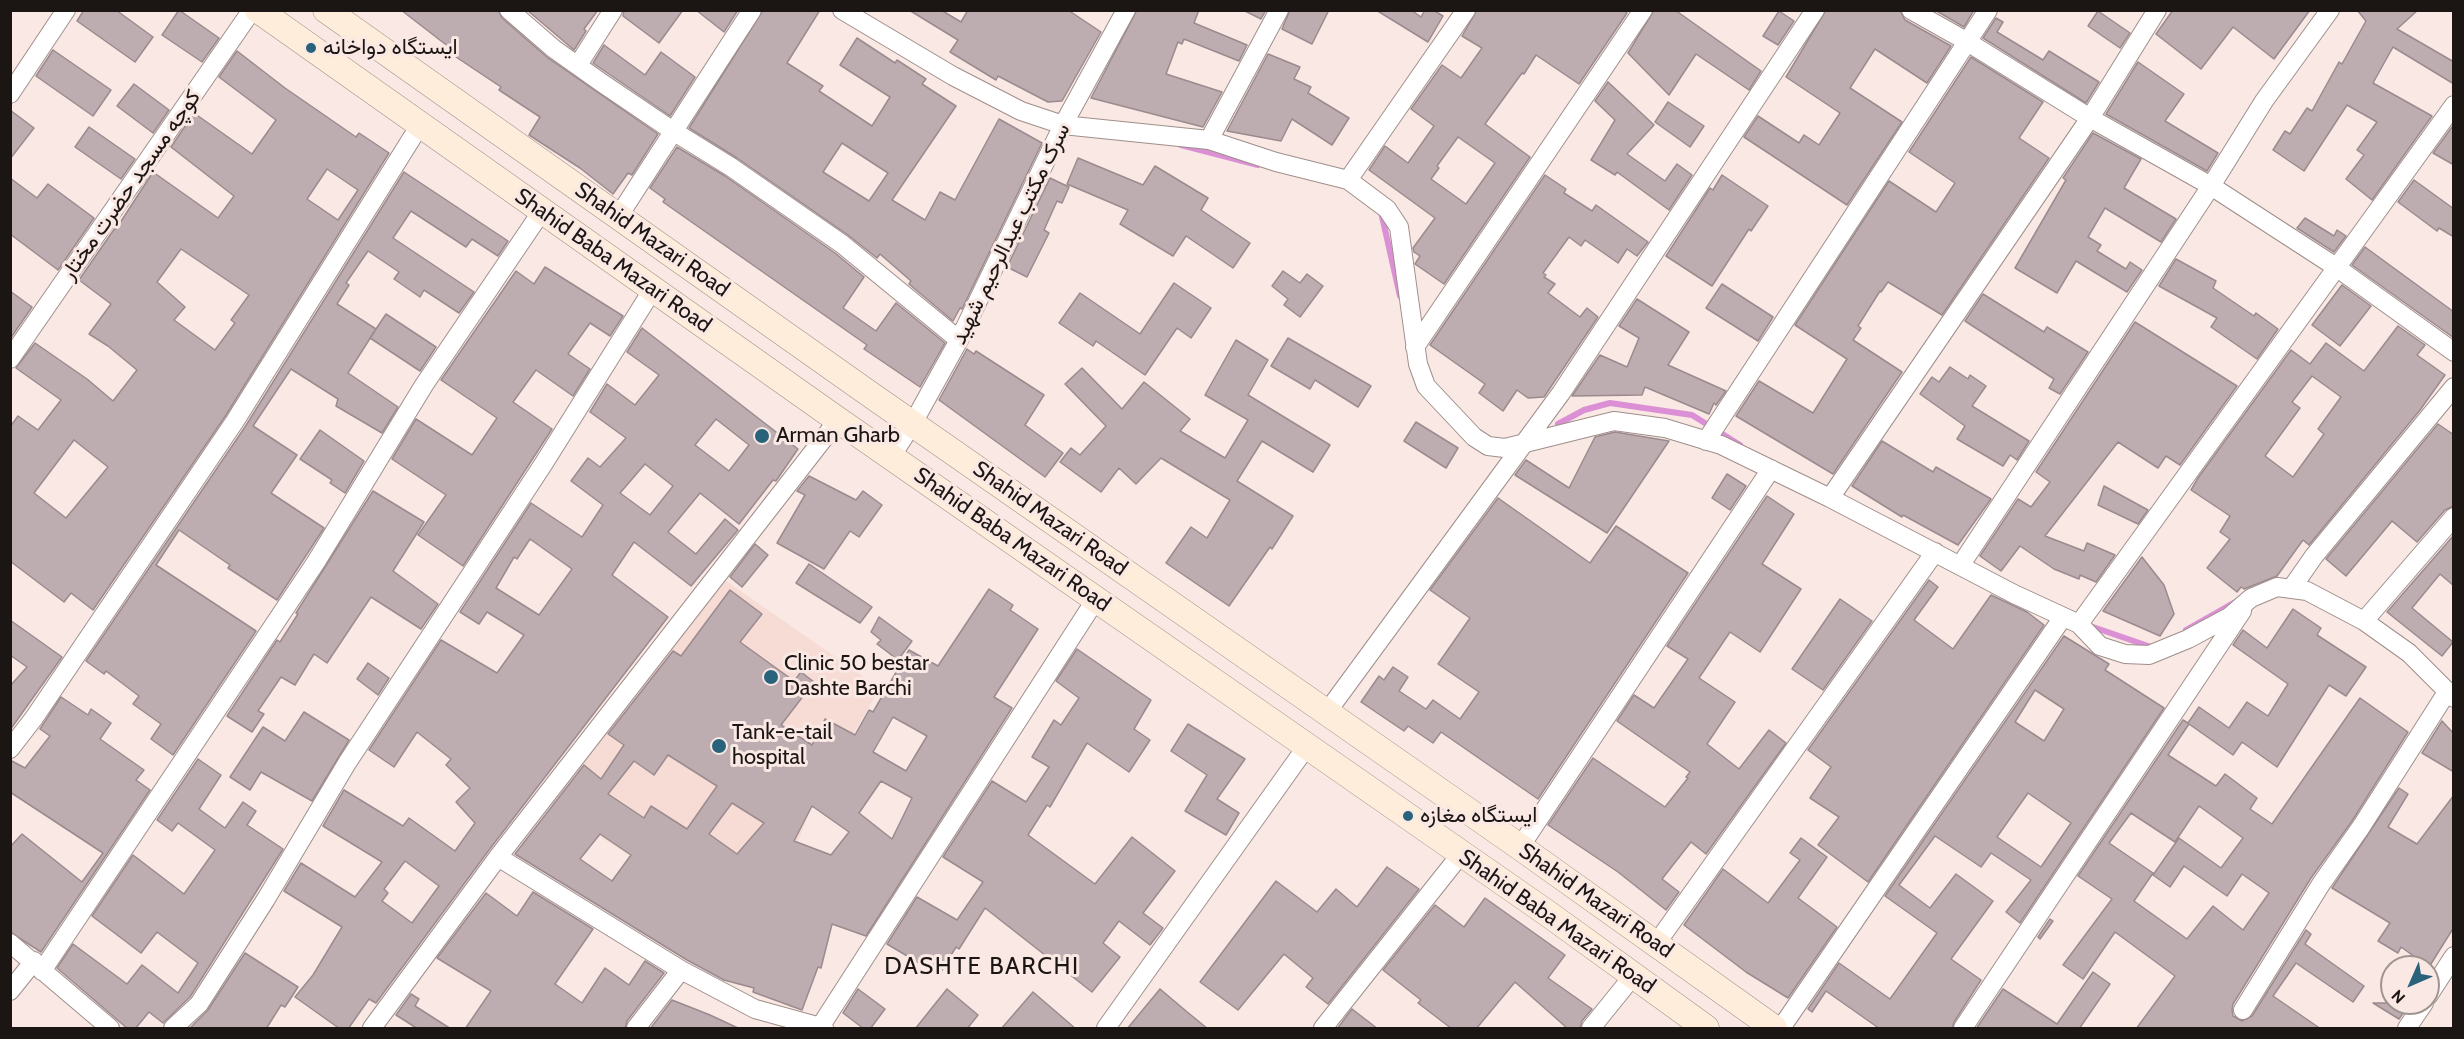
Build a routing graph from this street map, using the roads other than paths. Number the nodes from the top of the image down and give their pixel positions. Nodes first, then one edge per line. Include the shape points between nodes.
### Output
1 (66, 10) edge
2 (252, 10) edge
3 (258, 10) edge
4 (326, 10) edge
5 (508, 10) edge
6 (613, 10) edge
7 (752, 10) edge
8 (842, 10) edge
9 (1126, 10) edge
10 (1279, 10) edge
11 (1466, 10) edge
12 (1643, 10) edge
13 (1815, 10) edge
14 (1911, 10) edge
15 (1988, 10) edge
16 (2157, 10) edge
17 (2330, 10) edge
18 (869, 17) edge
19 (1966, 41) junction
20 (578, 65) junction
21 (10, 94) edge
22 (2454, 105) edge
23 (2090, 118) junction
24 (420, 125) junction
25 (1063, 125) junction
26 (673, 131) junction
27 (1209, 140) junction
28 (1348, 180) junction
29 (2211, 186) junction
30 (542, 211) junction
31 (618, 217) junction
32 (2336, 267) junction
33 (653, 289) junction
34 (959, 340) junction
35 (1415, 346) junction
36 (2454, 352) edge
37 (10, 358) edge
38 (2454, 387) edge
39 (838, 420) junction
40 (914, 423) junction
41 (1706, 441) junction
42 (1524, 444) junction
43 (892, 456) junction
44 (1771, 469) junction
45 (1830, 498) junction
46 (2454, 517) edge
47 (1935, 552) junction
48 (1960, 566) junction
49 (2291, 589) junction
50 (1096, 598) junction
51 (2251, 598) junction
52 (2071, 621) junction
53 (2364, 621) junction
54 (2450, 695) edge
55 (1327, 712) junction
56 (1307, 746) junction
57 (10, 749) edge
58 (1520, 847) junction
59 (1461, 854) junction
60 (498, 857) junction
61 (10, 942) edge
62 (1656, 944) junction
63 (2454, 956) edge
64 (38, 966) junction
65 (681, 970) junction
66 (1633, 976) junction
67 (2440, 978) edge
68 (10, 991) edge
69 (2243, 1010) dead end
70 (2416, 1015) edge
71 (792, 1025) edge
72 (822, 1028) edge
73 (110, 1029) edge
74 (173, 1029) edge
75 (372, 1029) edge
76 (636, 1029) edge
77 (1106, 1029) edge
78 (1323, 1029) edge
79 (1591, 1029) edge
80 (1706, 1029) edge
81 (1774, 1029) edge
82 (1781, 1029) edge
83 (1963, 1029) edge
84 (2407, 1029) edge

1 - 21 street
2 - 37 street, کوچه مسجد حضرت مختار
3 - 24 main road, Shahid Baba Mazari Road
4 - 31 main road, Shahid Mazari Road
5 - 20 street
6 - 20 street
7 - 26 street
8 - 18 street
9 - 25 street, سرک مکتب عبدالرحیم شهید
10 - 27 street
11 - 28 street
12 - 35 street
13 - 42 street
14 - 19 street
15 - 19 street
16 - 23 street
17 - 29 street via 2264,101
18 - 25 street via 953,76 1021,111
19 - 23 street
19 - 41 street
20 - 26 street
22 - 32 street
23 - 29 street
23 - 45 street
24 - 30 main road, Shahid Baba Mazari Road
24 - 57 street via 235,421
25 - 27 street
25 - 34 street, سرک مکتب عبدالرحیم شهید
26 - 31 street
26 - 34 street via 842,244
27 - 28 street
28 - 35 street via 1387,209 1399,227
29 - 32 street
29 - 48 street
30 - 33 main road, Shahid Baba Mazari Road
30 - 64 street via 424,385 316,562
31 - 40 main road, Shahid Mazari Road
32 - 36 street
32 - 52 street
33 - 39 main road, Shahid Baba Mazari Road
33 - 74 street via 347,763 199,1004
34 - 40 street, سرک مکتب عبدالرحیم شهید
35 - 42 street via 1426,386 1474,437 1488,446
38 - 49 street
39 - 43 main road, Shahid Baba Mazari Road
39 - 60 street
40 - 43 street, سرک مکتب عبدالرحیم شهید
40 - 55 main road, Shahid Mazari Road
41 - 42 street via 1665,428 1614,421
41 - 44 street
42 - 55 street
43 - 50 main road, Shahid Baba Mazari Road
44 - 45 street
44 - 58 street
45 - 47 street
46 - 53 street
47 - 48 street
47 - 62 street
48 - 52 street
49 - 51 street via 2277,587
49 - 53 street via 2307,591
50 - 56 main road, Shahid Baba Mazari Road
50 - 72 street
51 - 52 street via 2229,617 2149,655 2125,654 2100,646
51 - 83 street
52 - 82 street
53 - 54 street via 2409,653
54 - 69 street via 2321,884
55 - 58 main road, Shahid Mazari Road
56 - 59 main road, Shahid Baba Mazari Road
56 - 77 street
58 - 62 main road, Shahid Mazari Road
59 - 66 main road, Shahid Baba Mazari Road
59 - 78 street
60 - 65 street
60 - 75 street
61 - 64 street
62 - 81 main road, Shahid Mazari Road
63 - 67 street
64 - 68 street
64 - 73 street
65 - 71 street
65 - 76 street
66 - 79 street
66 - 80 main road, Shahid Baba Mazari Road
70 - 84 street
71 - 72 street

